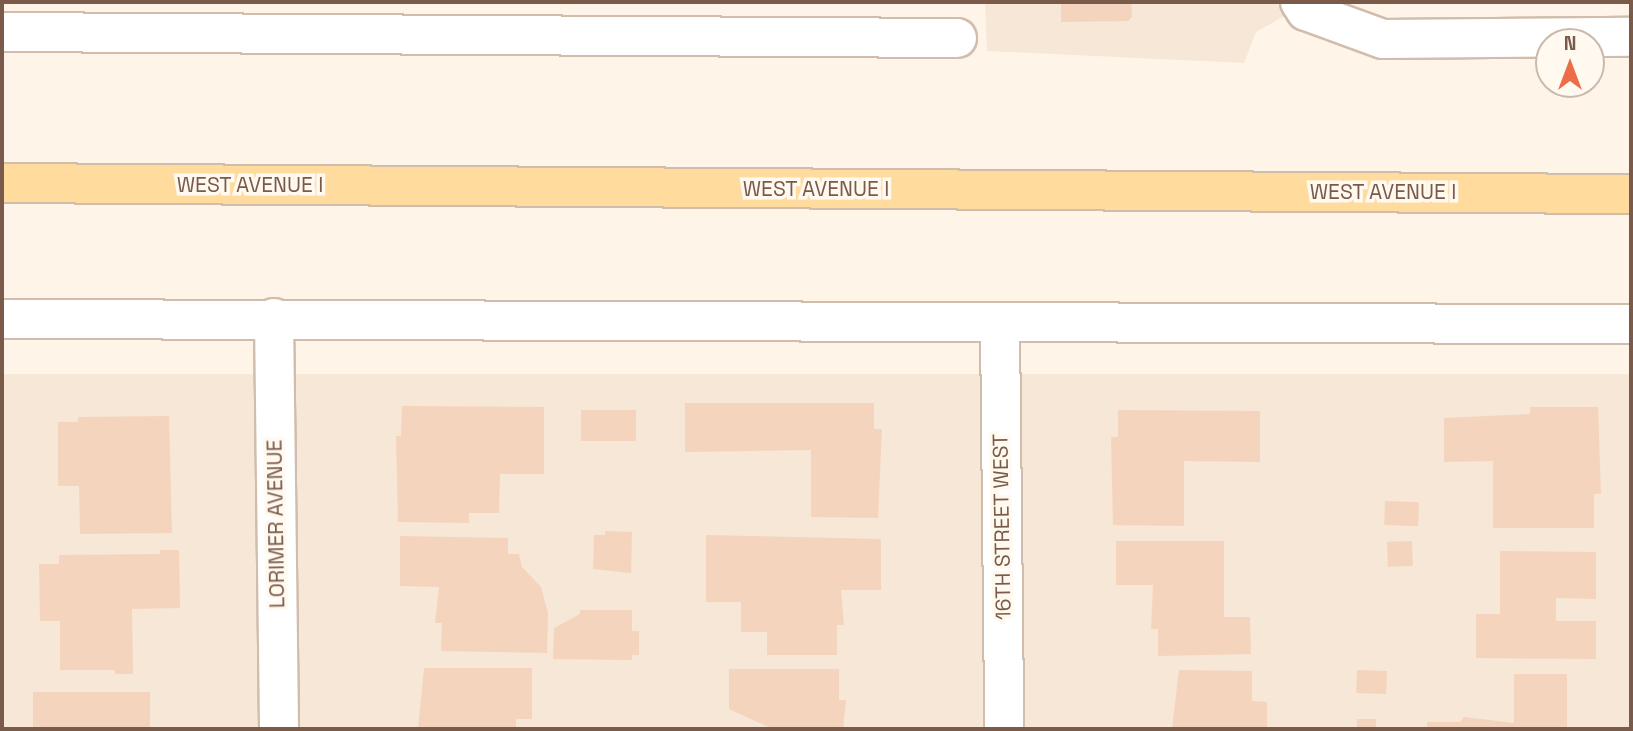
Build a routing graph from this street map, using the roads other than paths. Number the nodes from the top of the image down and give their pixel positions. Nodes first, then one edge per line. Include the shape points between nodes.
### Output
1 (1300, 2) edge
2 (148, 18) edge
3 (703, 18) edge
4 (2, 32) edge
5 (1631, 37) edge
6 (957, 38) dead end
7 (2, 183) edge
8 (1631, 194) edge
9 (2, 318) edge
10 (274, 318) junction
11 (1631, 324) edge
12 (1000, 325) junction
13 (279, 729) edge
14 (1003, 729) edge

1 - 5 street via 1306,12 1384,39
2 - 3 street
2 - 4 street
3 - 6 street
7 - 8 main road, WEST AVENUE I
9 - 10 street
10 - 12 street
10 - 13 street, LORIMER AVENUE
11 - 12 street
12 - 14 street, 16TH STREET WEST

